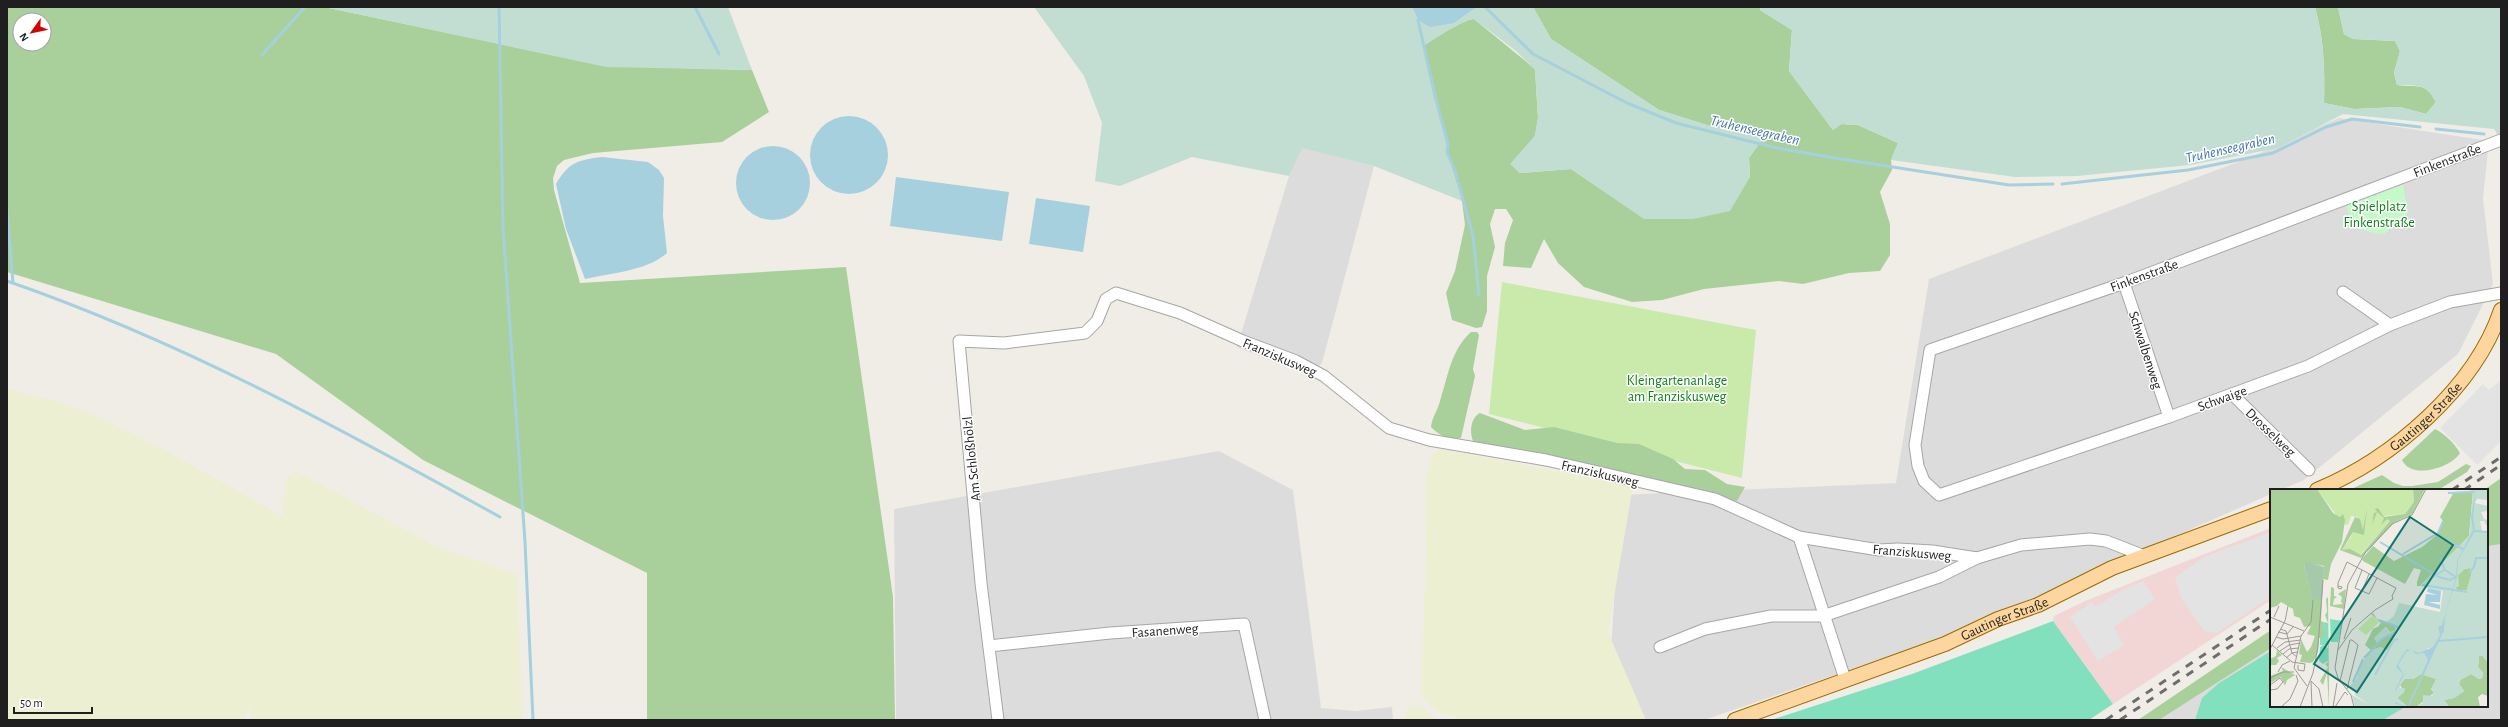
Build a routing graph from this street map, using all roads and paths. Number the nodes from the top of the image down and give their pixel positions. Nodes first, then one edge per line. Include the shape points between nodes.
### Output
1 (2501, 140) edge
2 (2124, 283) junction
3 (2343, 292) dead end
4 (2501, 293) edge
5 (2501, 310) edge
6 (1097, 321) joint
7 (2390, 325) junction
8 (2232, 394) junction
9 (2169, 417) junction
10 (2310, 470) dead end
11 (2319, 489) edge
12 (1939, 495) joint
13 (2270, 509) edge
14 (1799, 537) junction
15 (2142, 555) junction
16 (1977, 558) junction
17 (1823, 616) junction
18 (989, 646) junction
19 (1660, 647) dead end
20 (1845, 679) junction
21 (998, 720) edge
22 (1266, 720) edge
23 (1735, 720) edge

1 - 2 street, Finkenstraße
2 - 9 street, Schwalbenweg
2 - 12 street, Finkenstraße via 1930,350 1915,445 1918,466 1924,481
3 - 7 street
4 - 7 street, Schwaige via 2450,302
5 - 11 main road, Gautinger Straße via 2477,358 2438,406 2406,435 2364,466
6 - 14 street, Franziskusweg via 1106,299 1116,293 1180,313 1296,361 1324,376 1389,428 1429,440 1546,460 1715,499
6 - 18 street, Am Schloßhölzl via 1085,333 1072,336 1004,343 959,341
7 - 8 street, Schwaige via 2308,366
8 - 9 street, Schwaige
8 - 10 street, Drosselweg
9 - 12 street, Schwaige
13 - 15 main road, Gautinger Straße
14 - 16 street, Franziskusweg via 1879,550 1932,551
14 - 17 street
15 - 16 street, Franziskusweg via 2106,541 2090,539 2021,545
15 - 20 main road, Gautinger Straße via 2038,605 1998,619 1945,644
16 - 17 street via 1939,577
17 - 19 street via 1771,616 1705,629
17 - 20 street
18 - 21 street, Am Schloßhölzl
18 - 22 street, Fasanenweg via 1110,633 1244,624
20 - 23 main road, Gautinger Straße

